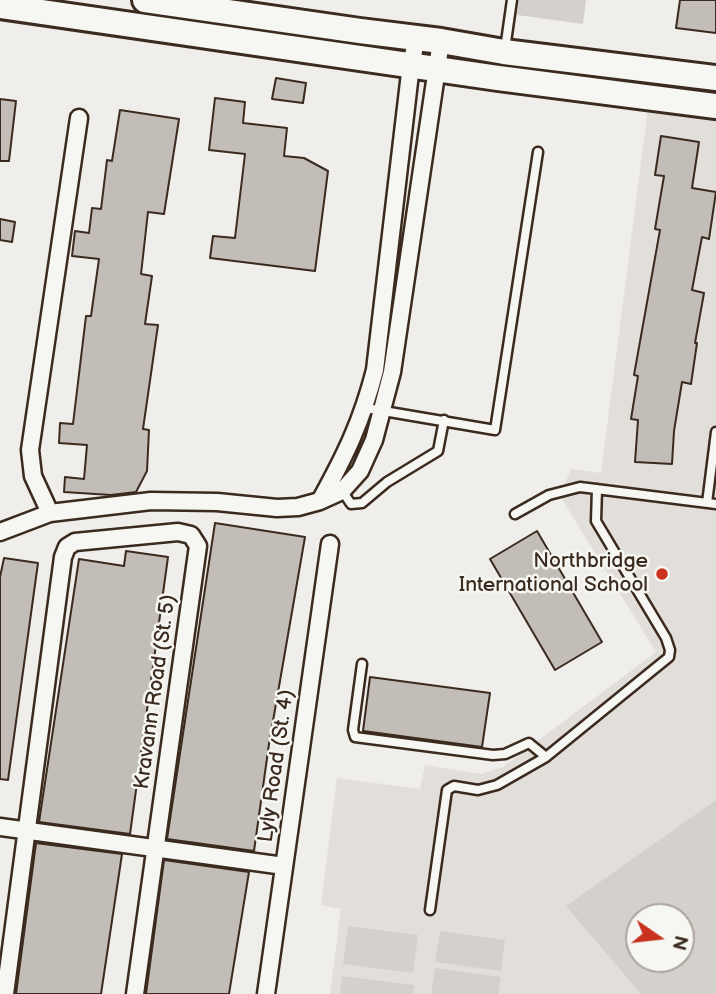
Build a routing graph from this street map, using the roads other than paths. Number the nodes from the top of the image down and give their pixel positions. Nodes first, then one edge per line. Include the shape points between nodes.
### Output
1 (145, 0) edge
2 (512, 0) edge
3 (180, 3) edge
4 (0, 6) edge
5 (429, 39) junction
6 (504, 52) junction
7 (411, 65) junction
8 (436, 69) junction
9 (716, 78) edge
10 (716, 106) edge
11 (79, 118) dead end
12 (538, 152) dead end
13 (366, 408) junction
14 (383, 410) junction
15 (444, 420) junction
16 (716, 432) edge
17 (337, 485) junction
18 (597, 489) junction
19 (711, 504) edge
20 (50, 513) junction
21 (515, 514) dead end
22 (0, 532) edge
23 (330, 544) dead end
24 (362, 664) dead end
25 (546, 757) junction
26 (0, 827) edge
27 (27, 831) junction
28 (154, 848) junction
29 (284, 866) junction
30 (430, 910) dead end
31 (5, 994) edge
32 (135, 994) edge
33 (266, 994) edge

1 - 3 main road
2 - 6 lane
3 - 5 main road
4 - 7 main road
5 - 6 main road
5 - 7 street
5 - 8 street
6 - 9 main road
7 - 8 main road
7 - 13 street
8 - 10 main road
8 - 14 street
11 - 20 street via 30,450 33,476
12 - 15 lane via 495,430
13 - 14 lane
13 - 17 street
14 - 15 lane
14 - 17 street via 359,471
15 - 17 lane via 438,451 362,503 351,504
16 - 19 lane
17 - 20 street via 320,501 298,507 151,501
18 - 19 lane
18 - 21 lane via 580,487 549,495
18 - 25 lane via 596,521 666,638 669,657
20 - 22 street
23 - 29 street, Lyly Road (St. 4)
24 - 25 lane via 355,737 493,755 528,743
25 - 30 lane via 497,785 447,790
26 - 27 street
27 - 28 street
27 - 28 street, Kravann Road (St. 5) via 67,547 75,542 178,532 191,535 198,546
27 - 31 street
28 - 29 street
28 - 32 street, Kravann Road (St. 5)
29 - 33 street, Lyly Road (St. 4)

